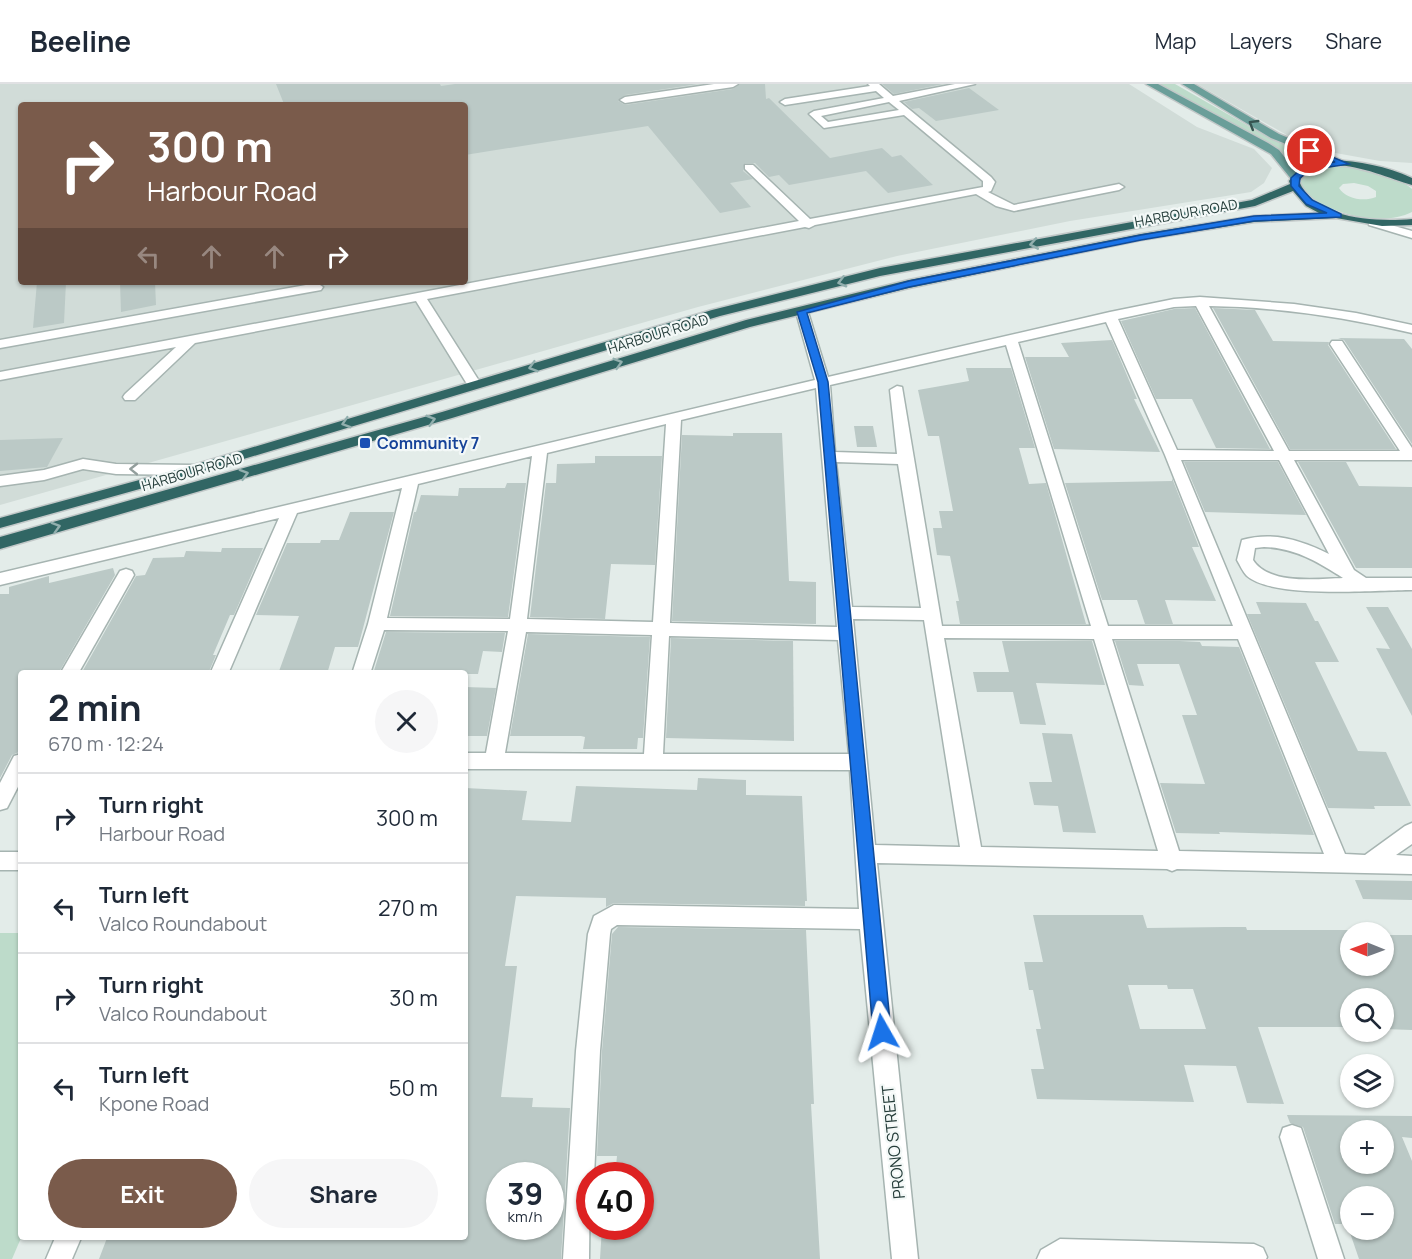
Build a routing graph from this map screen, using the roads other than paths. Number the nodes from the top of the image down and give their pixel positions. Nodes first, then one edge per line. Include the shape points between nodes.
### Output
1 (733, 84) edge
2 (970, 84) edge
3 (1151, 84) edge
4 (1187, 84) edge
5 (875, 86) edge
6 (891, 99) junction
7 (625, 100) dead end
8 (786, 102) dead end
9 (906, 112) junction
10 (1345, 164) junction
11 (1367, 166) junction
12 (749, 167) dead end
13 (1412, 168) edge
14 (1295, 182) junction
15 (1412, 182) edge
16 (1119, 187) dead end
17 (980, 192) junction
18 (1338, 215) junction
19 (1412, 222) edge
20 (1373, 223) junction
21 (809, 225) junction
22 (1412, 235) edge
23 (320, 298) edge
24 (420, 298) junction
25 (1200, 302) junction
26 (802, 312) junction
27 (1110, 316) junction
28 (1412, 329) edge
29 (1011, 340) junction
30 (190, 341) junction
31 (0, 344) edge
32 (1337, 344) dead end
33 (0, 376) edge
34 (823, 382) junction
35 (474, 384) junction
36 (897, 390) dead end
37 (130, 397) dead end
38 (674, 418) junction
39 (540, 449) junction
40 (1172, 455) junction
41 (1284, 456) junction
42 (828, 457) junction
43 (1411, 458) edge
44 (904, 459) junction
45 (192, 470) junction
46 (0, 481) edge
47 (411, 481) junction
48 (291, 508) junction
49 (0, 523) edge
50 (0, 543) edge
51 (126, 575) dead end
52 (0, 579) edge
53 (1356, 579) junction
54 (1412, 584) edge
55 (844, 613) junction
56 (931, 614) junction
57 (377, 624) junction
58 (518, 625) junction
59 (662, 629) junction
60 (934, 632) junction
61 (1244, 633) junction
62 (846, 634) junction
63 (1100, 634) junction
64 (71, 670) edge
65 (221, 670) edge
66 (362, 670) edge
67 (653, 760) junction
68 (468, 761) edge
69 (494, 761) junction
70 (859, 762) junction
71 (18, 768) edge
72 (0, 802) edge
73 (1412, 832) edge
74 (864, 854) junction
75 (972, 857) junction
76 (0, 861) edge
77 (18, 861) edge
78 (1172, 862) junction
79 (1338, 864) junction
80 (1370, 864) junction
81 (1412, 865) edge
82 (870, 919) junction
83 (1292, 1137) dead end
84 (67, 1240) edge
85 (1254, 1257) dead end
86 (59, 1259) edge
87 (576, 1259) edge
88 (905, 1259) edge
89 (1050, 1259) edge
90 (1331, 1259) edge

1 - 7 street
2 - 6 street
3 - 14 main road via 1275,152
10 -> 4 main road via 1275,136
5 - 6 street
5 - 8 street
6 - 9 street
6 - 9 street via 814,114 828,125
9 - 17 street via 990,182
10 - 11 highway, HARBOUR ROAD
10 - 14 highway, HARBOUR ROAD via 1318,165 1300,172
11 - 13 highway
11 - 15 highway
12 - 21 street
14 - 18 highway via 1309,202
14 -> 35 highway, HARBOUR ROAD via 1255,203 880,272 716,313
16 - 17 street via 1022,207 1000,204
17 - 21 street
18 - 20 highway
18 - 26 highway, HARBOUR ROAD via 1254,219 1141,237 909,284
19 - 20 highway
20 - 22 street
21 - 24 street
23 - 24 street
23 - 30 street
23 - 31 street
24 - 35 street
25 - 27 street via 1174,303
25 - 28 street via 1289,308
25 - 41 street
26 - 34 street, PRONO STREET
50 -> 26 highway, HARBOUR ROAD via 447,415 746,324
27 - 29 street
27 - 40 street
29 - 34 street
29 - 63 street
30 - 33 street
30 - 37 street
32 - 43 street
34 - 38 street
34 - 42 street, PRONO STREET
35 -> 45 highway, HARBOUR ROAD
36 - 44 street
38 - 39 street
38 - 59 street
39 - 47 street
39 - 58 street
40 - 41 street
40 - 61 street
41 - 43 street
41 - 53 street
42 - 44 street
42 - 55 street, PRONO STREET
44 - 56 street
45 -> 46 street via 116,469 83,464
45 - 49 highway, HARBOUR ROAD
47 - 48 street
47 - 57 street
48 - 52 street
48 - 65 street
51 - 64 street
53 - 53 street via 1299,585 1269,580 1255,573 1244,553 1248,544 1258,541 1287,543 1325,557
53 - 54 street
55 - 56 street
55 - 62 street, PRONO STREET
56 - 60 street
57 - 58 street
57 - 66 street
58 - 59 street
58 - 69 street
59 - 62 street
59 - 67 street
60 - 63 street
60 - 75 street
61 - 63 street
61 - 79 street
62 - 70 street, PRONO STREET
63 - 78 street
67 - 69 street
67 - 70 street
68 - 69 street
70 - 74 street, PRONO STREET
71 - 72 street
73 - 80 street
74 - 75 street
74 - 82 street, PRONO STREET
75 - 78 street
76 - 77 street
78 - 79 street
79 - 80 street
80 - 81 street
82 - 87 street via 614,915 602,923 588,1051
82 - 88 street, PRONO STREET
83 - 90 street
84 - 86 street
85 - 89 street via 1060,1252

